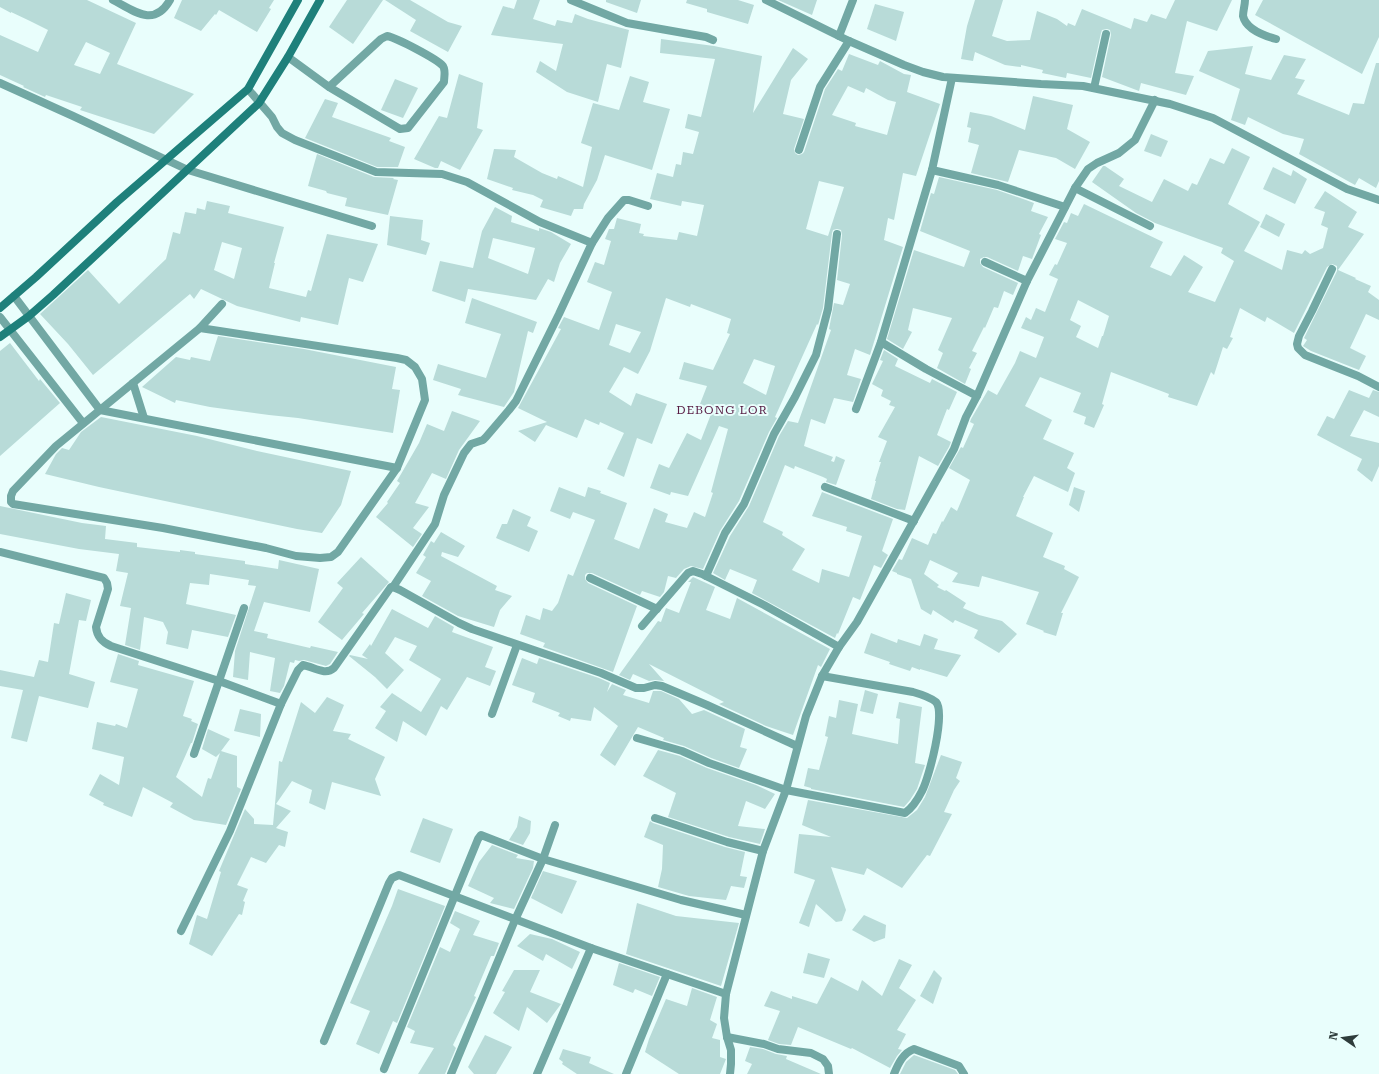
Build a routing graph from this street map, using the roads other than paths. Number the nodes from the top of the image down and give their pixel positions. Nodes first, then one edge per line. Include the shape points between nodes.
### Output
1 (113, 0) edge
2 (170, 0) edge
3 (298, 0) edge
4 (320, 0) edge
5 (571, 0) edge
6 (766, 0) edge
7 (853, 0) edge
8 (1245, 0) edge
9 (1106, 34) dead end
10 (839, 36) junction
11 (1276, 39) dead end
12 (713, 40) dead end
13 (849, 41) junction
14 (288, 57) junction
15 (952, 78) junction
16 (0, 83) edge
17 (329, 87) junction
18 (1094, 88) junction
19 (248, 89) junction
20 (1155, 100) junction
21 (259, 103) junction
22 (799, 150) dead end
23 (166, 159) junction
24 (188, 170) junction
25 (932, 170) junction
26 (1075, 188) junction
27 (1379, 200) edge
28 (648, 206) dead end
29 (1065, 207) junction
30 (372, 226) dead end
31 (1150, 226) dead end
32 (837, 234) dead end
33 (592, 243) junction
34 (985, 262) dead end
35 (1332, 269) dead end
36 (1027, 281) junction
37 (14, 296) junction
38 (222, 304) dead end
39 (0, 308) edge
40 (29, 316) junction
41 (0, 317) edge
42 (200, 328) junction
43 (9, 330) junction
44 (0, 337) edge
45 (881, 342) junction
46 (133, 382) junction
47 (1379, 387) edge
48 (978, 396) junction
49 (856, 408) dead end
50 (100, 410) junction
51 (144, 418) junction
52 (84, 423) junction
53 (397, 468) junction
54 (825, 487) dead end
55 (914, 522) junction
56 (0, 552) edge
57 (706, 576) junction
58 (590, 578) dead end
59 (393, 587) junction
60 (244, 608) dead end
61 (657, 608) junction
62 (642, 626) dead end
63 (517, 644) junction
64 (839, 648) junction
65 (822, 676) junction
66 (219, 681) junction
67 (281, 704) junction
68 (492, 714) dead end
69 (637, 738) dead end
70 (797, 746) junction
71 (194, 754) dead end
72 (786, 790) junction
73 (655, 818) dead end
74 (555, 825) dead end
75 (764, 851) junction
76 (543, 859) junction
77 (455, 896) junction
78 (746, 915) junction
79 (515, 920) junction
80 (181, 930) dead end
81 (591, 948) junction
82 (667, 974) junction
83 (726, 994) junction
84 (727, 1037) junction
85 (324, 1041) dead end
86 (384, 1069) dead end
87 (451, 1074) edge
88 (537, 1074) edge
89 (626, 1074) edge
90 (730, 1074) edge
91 (829, 1074) edge
92 (894, 1074) edge
93 (964, 1074) edge

1 - 2 street via 145,16 159,13
3 - 19 street
4 - 14 street
5 - 12 street via 626,23
6 - 10 street
7 - 10 street
8 - 11 street via 1243,16 1247,23 1260,34
9 - 18 street
10 - 13 street
13 - 15 street via 922,72
13 - 22 street via 820,87
14 - 17 street
14 - 21 street
15 - 18 street
15 - 25 street
16 - 23 street
17 - 17 street via 403,129 408,128 444,82 445,73 443,67 434,59 387,36
18 - 20 street
19 - 21 street
19 - 23 street
20 - 26 street via 1135,140 1120,153 1088,169
20 - 27 street via 1213,118 1347,189
21 - 24 street
21 - 33 street via 282,133 312,147 376,172 442,174 467,182 540,222
23 - 24 street
23 - 37 street
24 - 30 street
24 - 40 street
25 - 29 street via 998,185
25 - 45 street
26 - 29 street
26 - 31 street
28 - 33 street via 624,200 608,218
29 - 36 street
32 - 57 street via 828,309 816,355 774,434 744,504 725,533
33 - 59 street via 516,401 486,437 471,444 464,453 441,502 435,524
34 - 36 street
35 - 47 street via 1299,336 1298,348 1305,355
36 - 48 street
37 - 39 street
37 - 40 street
38 - 42 street
40 - 43 street
40 - 50 street
41 - 43 street
42 - 46 street
42 - 53 street via 406,360 415,367 422,379 425,400
43 - 44 street
43 - 52 street
45 - 48 street via 926,370
45 - 49 street
46 - 50 street
46 - 51 street
48 - 55 street via 966,417 954,449
50 - 51 street
50 - 52 street
51 - 53 street
52 - 53 street via 56,446 14,491 10,500 13,504 163,528 296,556 331,557 338,552
54 - 55 street
55 - 64 street via 858,622
56 - 66 street via 104,578 108,588 96,627 103,642
57 - 61 street via 693,571 688,573
57 - 64 street via 764,605
58 - 61 street
59 - 63 street via 459,623
59 - 67 street via 389,589 334,668 326,672 303,665 300,667
60 - 66 street
61 - 62 street
63 - 68 street
63 - 70 street via 636,688 662,686
64 - 65 street
65 - 70 street
65 - 72 street via 913,692 936,702 939,719 932,761 922,791 905,813
66 - 67 street
66 - 71 street
67 - 80 street via 230,831
69 - 72 street via 682,751
70 - 72 street
72 - 75 street
73 - 75 street
74 - 76 street
75 - 78 street
76 - 77 street via 481,835
76 - 78 street via 681,900
76 - 79 street
77 - 79 street
77 - 85 street via 402,875 392,878
77 - 86 street
78 - 83 street
79 - 81 street
79 - 87 street
81 - 82 street
81 - 88 street
82 - 83 street
82 - 89 street
83 - 84 street via 724,1018
84 - 90 street via 731,1050
84 - 91 street via 764,1044 778,1050 811,1053 823,1059 828,1066
92 - 93 street via 903,1056 914,1049 960,1066

